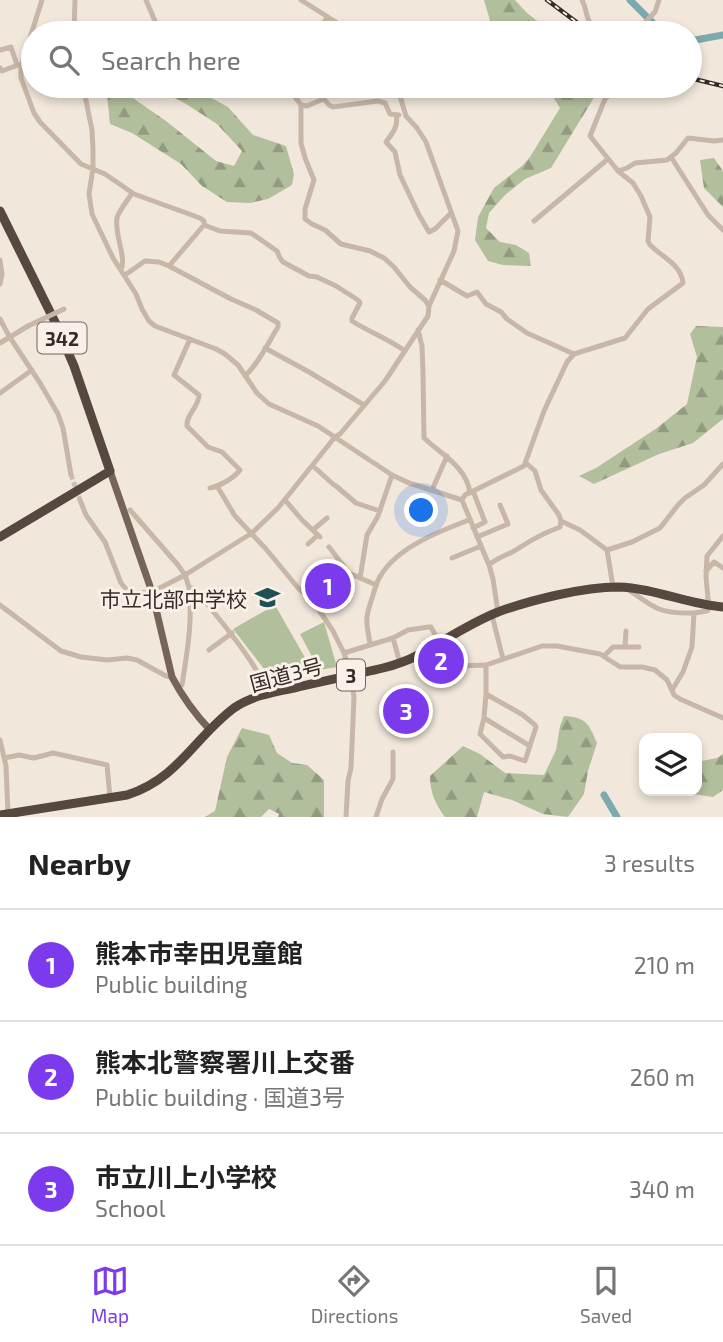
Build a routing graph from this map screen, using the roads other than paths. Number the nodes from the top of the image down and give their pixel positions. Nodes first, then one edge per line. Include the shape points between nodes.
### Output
1 (42, 0) edge
2 (75, 0) edge
3 (146, 0) edge
4 (301, 0) edge
5 (582, 0) edge
6 (659, 0) edge
7 (328, 17) junction
8 (35, 21) edge
9 (75, 21) edge
10 (155, 21) edge
11 (325, 21) edge
12 (334, 21) edge
13 (588, 21) edge
14 (647, 21) edge
15 (0, 50) edge
16 (21, 60) edge
17 (19, 66) junction
18 (0, 68) edge
19 (21, 78) edge
20 (28, 98) edge
21 (85, 98) edge
22 (296, 98) edge
23 (401, 98) edge
24 (606, 98) edge
25 (301, 105) junction
26 (396, 115) junction
27 (406, 116) junction
28 (723, 140) edge
29 (671, 157) junction
30 (608, 159) junction
31 (93, 168) junction
32 (618, 171) junction
33 (132, 193) junction
34 (0, 211) edge
35 (451, 214) junction
36 (534, 221) dead end
37 (204, 225) junction
38 (723, 230) edge
39 (0, 260) edge
40 (169, 266) junction
41 (123, 273) junction
42 (440, 280) junction
43 (0, 284) edge
44 (429, 306) junction
45 (64, 309) dead end
46 (0, 318) edge
47 (418, 330) junction
48 (9, 336) junction
49 (190, 339) junction
50 (0, 343) edge
51 (265, 348) junction
52 (405, 351) junction
53 (574, 354) junction
54 (32, 370) junction
55 (245, 376) junction
56 (0, 393) edge
57 (364, 405) junction
58 (335, 437) junction
59 (447, 456) junction
60 (526, 463) junction
61 (723, 464) edge
62 (313, 466) junction
63 (110, 471) junction
64 (71, 475) tunnel mouth
65 (391, 475) junction
66 (432, 490) junction
67 (471, 492) junction
68 (80, 500) tunnel mouth
69 (285, 500) junction
70 (462, 500) junction
71 (500, 505) dead end
72 (130, 510) dead end
73 (380, 511) junction
74 (327, 518) dead end
75 (469, 520) junction
76 (561, 521) junction
77 (473, 528) junction
78 (253, 533) junction
79 (317, 534) junction
80 (723, 536) edge
81 (0, 537) edge
82 (477, 537) junction
83 (308, 544) dead end
84 (481, 546) junction
85 (329, 547) dead end
86 (607, 550) junction
87 (452, 558) dead end
88 (489, 565) junction
89 (723, 568) edge
90 (706, 571) junction
91 (185, 575) junction
92 (360, 578) junction
93 (376, 585) junction
94 (189, 587) junction
95 (613, 587) junction
96 (629, 588) junction
97 (152, 592) junction
98 (0, 605) edge
99 (709, 606) junction
100 (723, 607) edge
101 (694, 613) junction
102 (495, 614) junction
103 (626, 631) dead end
104 (232, 633) junction
105 (393, 638) junction
106 (439, 642) junction
107 (370, 644) junction
108 (625, 647) junction
109 (639, 647) dead end
110 (209, 650) dead end
111 (344, 653) junction
112 (417, 656) junction
113 (604, 656) junction
114 (503, 659) junction
115 (400, 663) junction
116 (486, 665) junction
117 (351, 676) junction
118 (172, 677) junction
119 (182, 685) dead end
120 (672, 690) junction
121 (269, 693) junction
122 (486, 694) junction
123 (484, 718) junction
124 (723, 718) edge
125 (210, 730) junction
126 (0, 740) edge
127 (530, 746) junction
128 (393, 752) dead end
129 (2, 754) edge
130 (110, 798) junction
131 (4, 814) edge
132 (346, 817) edge
133 (376, 817) edge

1 - 8 street
2 - 9 street
3 - 10 street
4 - 7 street
5 - 13 street
6 - 14 street
7 - 11 street
7 - 12 street
15 - 17 street via 11,47
16 - 17 street
17 - 18 street
17 - 19 street
20 - 31 street via 40,122 81,164
21 - 31 street
22 - 25 street
23 - 27 street
24 - 30 street via 590,136
25 - 26 street via 324,99 334,107 378,101
25 - 44 street via 301,143 314,180 305,219 341,244 384,258
26 - 27 street
26 - 35 street via 394,132 386,142 395,152 418,215 429,232
27 - 35 street via 426,142
28 - 29 street via 688,138
29 - 32 street
29 - 38 street via 708,215
30 - 32 street
30 - 36 street
31 - 33 street
31 - 41 street via 92,214
32 - 53 street via 633,183 649,212 648,242 674,264 683,283 648,309 625,338
33 - 37 street via 200,218
33 - 41 street via 117,217
34 - 63 highway, 342 via 69,355
35 - 42 street via 458,237
37 - 40 street
37 - 52 street via 251,233 277,251 283,262 346,292 360,302 352,321
39 - 43 street
40 - 41 street via 145,261
40 - 51 street via 277,321
41 - 49 street via 149,321
42 - 44 street
42 - 53 street via 467,296 477,292 486,304 527,333
44 - 47 street
45 - 48 street, bridge
46 - 48 street
47 - 52 street
47 - 59 street via 424,438
48 - 50 street
48 - 54 street
49 - 55 street via 225,354
49 - 78 street via 174,375 200,398 187,426 240,470 213,487
51 - 55 street
51 - 57 street
52 - 57 street
53 - 60 street via 544,411
54 - 56 street
54 - 64 street via 61,421
55 - 58 street via 270,404
57 - 58 street
58 - 62 street
58 - 65 street
59 - 66 street
59 - 67 street via 464,475
60 - 67 street
60 - 76 street via 535,471
61 - 86 street via 660,528
62 - 69 street
62 - 73 street via 356,503
63 - 81 highway
63 - 97 main road, 342
65 - 66 street
65 - 73 street
66 - 70 street
67 - 70 street
67 - 77 street via 485,522
68 - 97 street via 105,542 121,583 134,593
69 - 78 street
69 - 79 street
70 - 75 street
71 - 82 street via 508,524
72 - 91 street
73 - 92 street via 367,535
74 - 79 street
75 - 77 street
75 - 93 street via 398,556
76 - 86 street
76 - 88 street via 560,527
77 - 82 street
78 - 91 street
78 - 111 street via 311,598
79 - 83 street
80 - 90 street via 706,556
82 - 84 street
84 - 87 street
84 - 88 street
85 - 92 street via 349,573
86 - 95 street
88 - 102 street
89 - 90 street via 714,562
90 - 99 street
91 - 94 street
91 - 97 street
92 - 93 street
93 - 107 street via 366,619
94 - 104 street
94 - 119 street
95 - 96 highway, 国道3号 / 3
95 - 102 highway, 国道3号 / 3 via 573,592
96 - 99 highway, 国道3号 / 3
96 - 101 street via 659,611
97 - 118 main road, 342
98 - 118 street via 61,651 81,657 137,660
99 - 100 highway, 国道3号 / 3
99 - 101 street
101 - 120 street via 692,647
102 - 106 highway, 国道3号 / 3
102 - 114 street
103 - 108 street
104 - 110 street
104 - 121 street
105 - 106 street via 429,627
105 - 107 street
105 - 115 street
106 - 112 highway, 国道3号 / 3
107 - 111 street
108 - 109 street
108 - 113 street via 613,647
111 - 117 street
112 - 115 highway, 国道3号 / 3
112 - 116 street via 430,667
113 - 114 street via 550,645
113 - 120 street via 620,667 655,670
114 - 116 street
115 - 117 highway, 国道3号 / 3
116 - 122 street
117 - 121 highway, 国道3号 / 3
117 - 132 street via 354,723
118 - 125 main road, 342
120 - 124 street via 685,702
121 - 125 highway, 国道3号 / 3 via 235,708
122 - 123 street
122 - 127 street via 535,725
123 - 127 street
123 - 127 street via 480,734 503,757 526,761
125 - 130 highway, 国道3号 / 3 via 158,781
126 - 129 street
128 - 133 street via 393,779
129 - 130 street via 34,758 53,753 107,765
129 - 131 street via 6,766
130 - 131 highway, 国道3号 / 3

